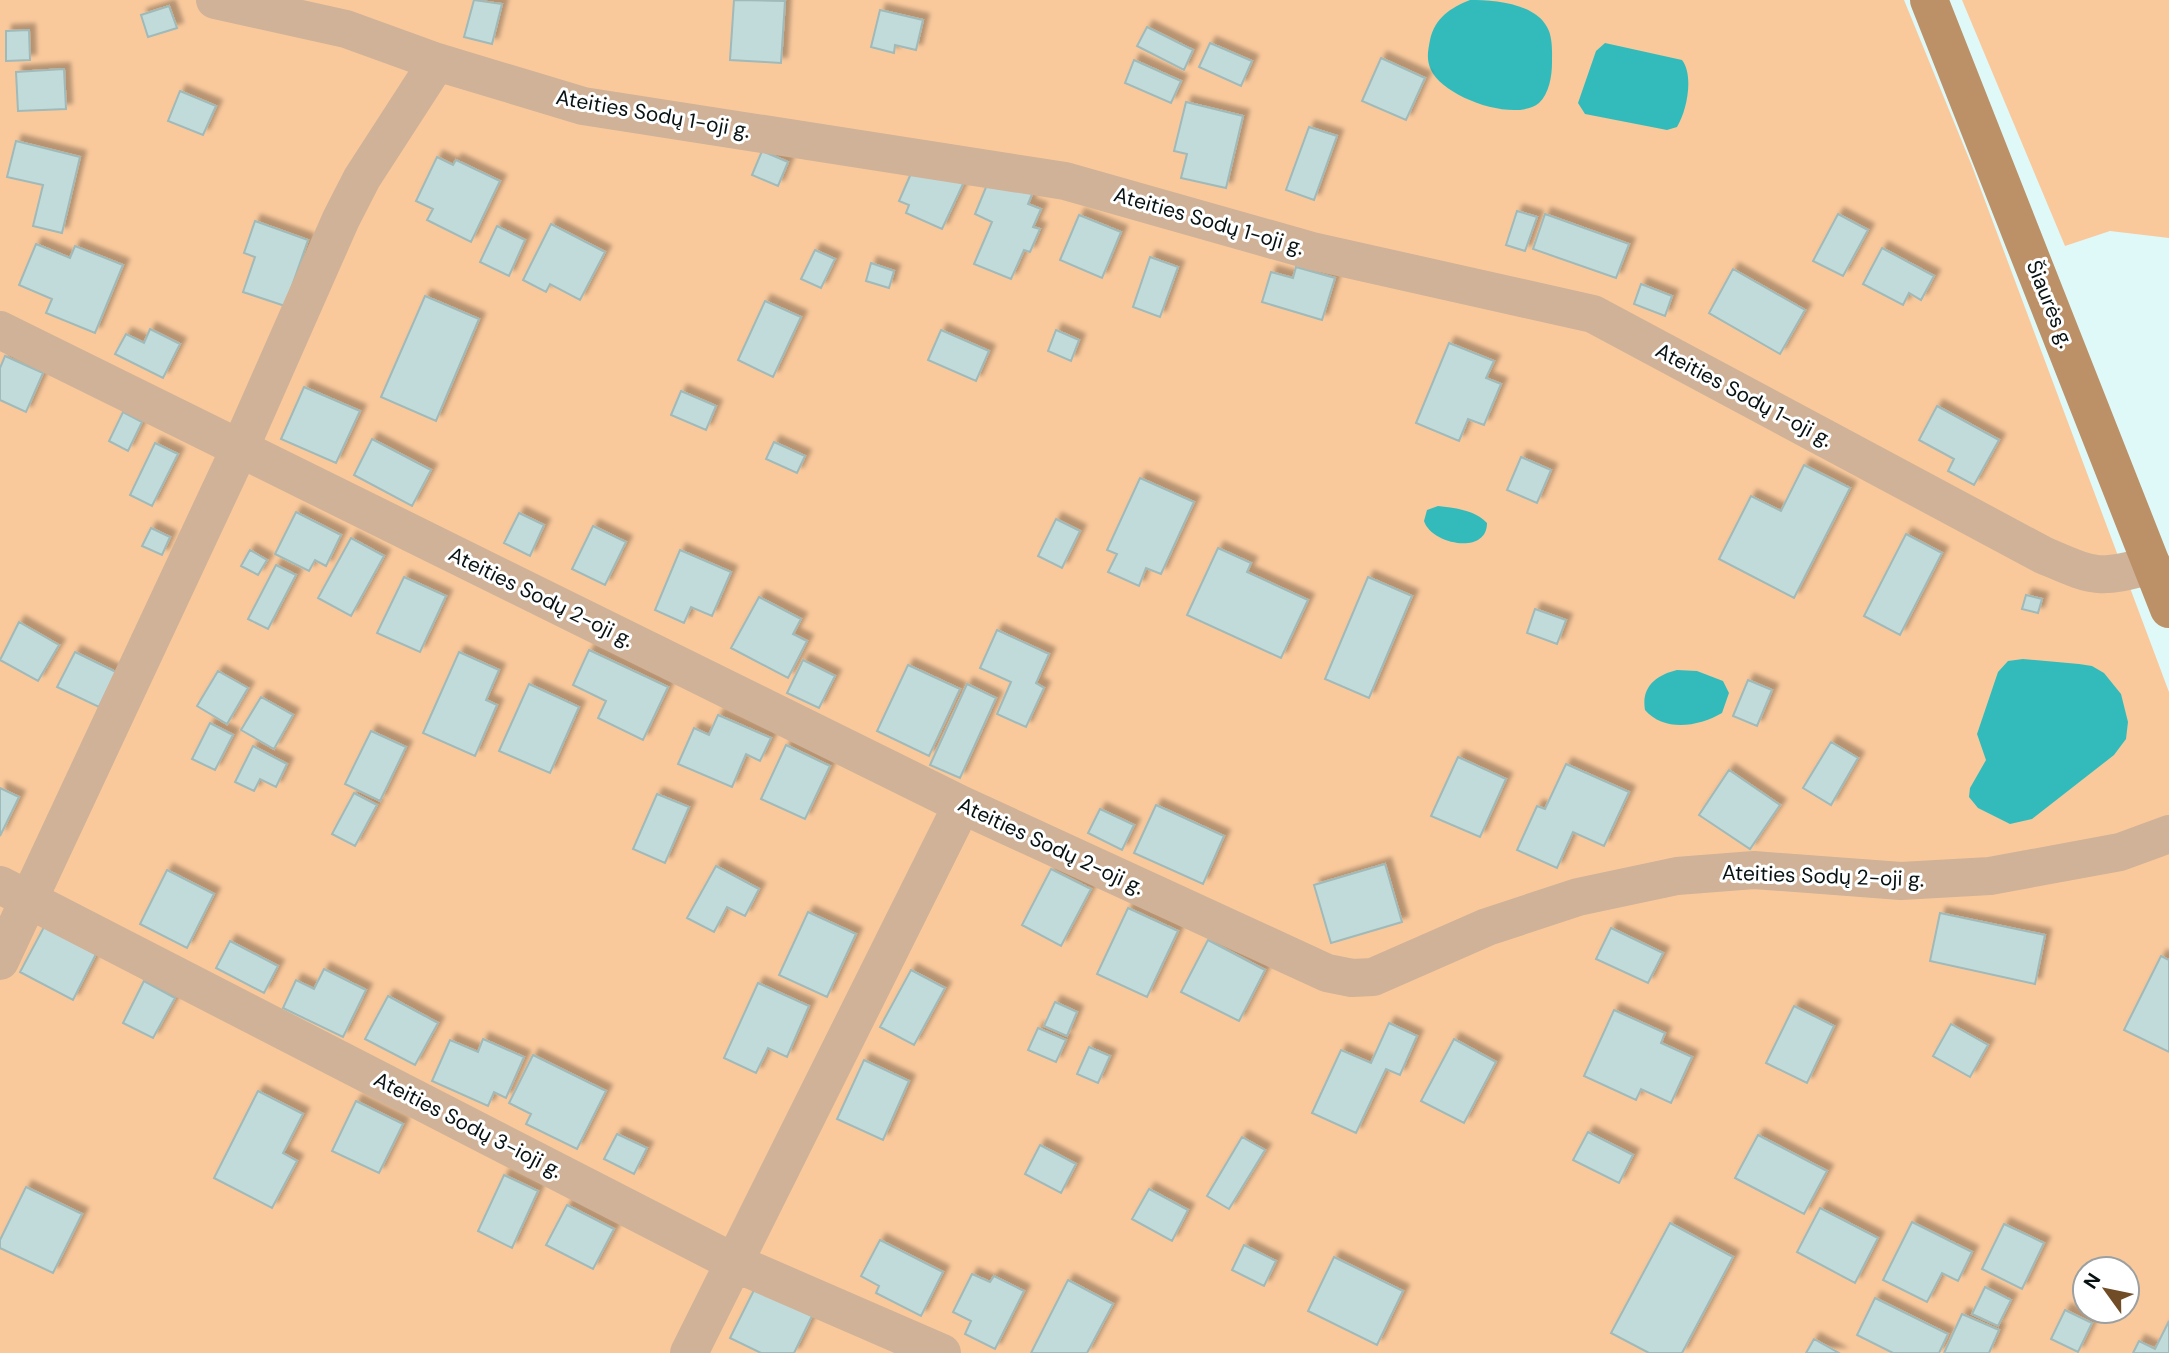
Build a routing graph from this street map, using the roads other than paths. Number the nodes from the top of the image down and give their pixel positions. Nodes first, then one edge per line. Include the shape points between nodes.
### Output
1 (215, 0) edge
2 (1929, 0) edge
3 (437, 62) junction
4 (0, 330) edge
5 (240, 447) junction
6 (2152, 565) junction
7 (2169, 609) edge
8 (962, 805) junction
9 (2169, 834) edge
10 (15, 892) edge
11 (0, 961) edge
12 (735, 1263) junction
13 (689, 1353) edge
14 (942, 1353) edge

1 - 3 street, Ateities Sodų 1-oji g. via 346,29
2 - 6 main road, Šiaurės g.
3 - 5 street via 341,219
3 - 6 street, Ateities Sodų 1-oji g. via 583,106 1065,181 1312,251 1593,314 2043,555 2091,575 2111,576
4 - 5 street, Ateities Sodų 2-oji g.
5 - 8 street, Ateities Sodų 2-oji g.
5 - 10 street
6 - 7 main road, Šiaurės g.
8 - 9 street, Ateities Sodų 2-oji g. via 1327,973 1352,978 1385,972 1487,927 1578,897 1677,876 1754,870 1901,881 1990,876 2120,852
8 - 12 street
10 - 11 street
10 - 12 street, Ateities Sodų 3-ioji g.
12 - 13 street
12 - 14 street, Ateities Sodų 3-ioji g.

